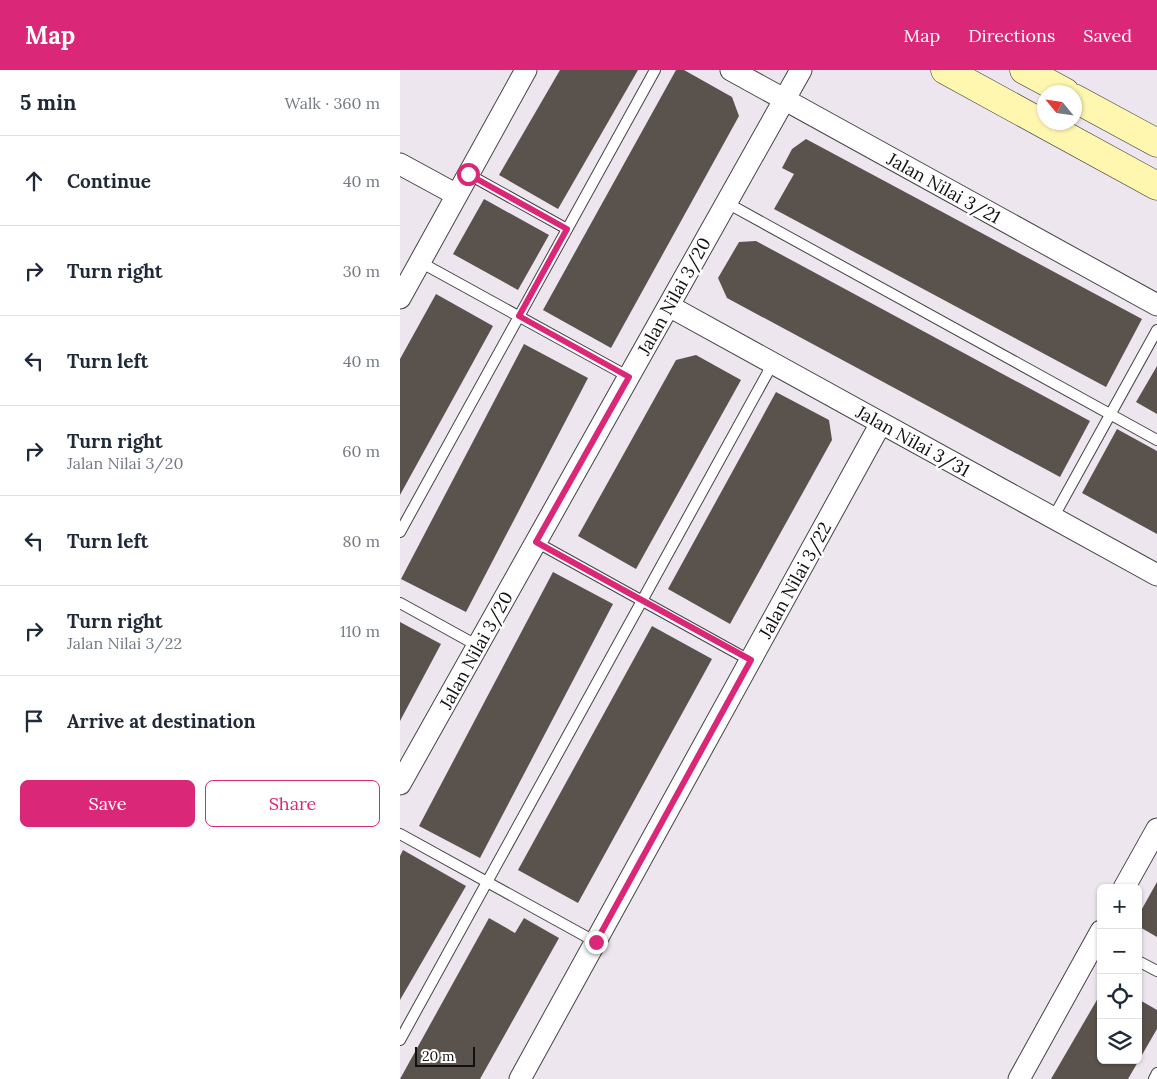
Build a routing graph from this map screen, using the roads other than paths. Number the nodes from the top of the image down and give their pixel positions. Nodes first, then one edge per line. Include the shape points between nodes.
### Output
1 (526, 70) edge
2 (655, 70) edge
3 (731, 70) edge
4 (801, 70) edge
5 (945, 70) edge
6 (1024, 70) edge
7 (1052, 85) edge
8 (785, 100) junction
9 (1082, 102) edge
10 (1157, 143) edge
11 (400, 164) edge
12 (468, 174) junction
13 (1157, 186) edge
14 (457, 195) junction
15 (727, 203) junction
16 (567, 229) junction
17 (420, 262) junction
18 (400, 298) edge
19 (1157, 305) edge
20 (669, 306) junction
21 (519, 316) junction
22 (1157, 330) edge
23 (773, 364) junction
24 (629, 377) junction
25 (1110, 414) junction
26 (881, 423) junction
27 (1157, 440) edge
28 (1053, 518) junction
29 (400, 532) edge
30 (536, 542) junction
31 (1157, 576) edge
32 (642, 601) junction
33 (400, 603) edge
34 (478, 646) junction
35 (751, 660) junction
36 (400, 784) edge
37 (1157, 828) edge
38 (400, 834) edge
39 (487, 882) junction
40 (1126, 884) edge
41 (1097, 940) edge
42 (596, 942) junction
43 (1142, 962) edge
44 (1157, 971) edge
45 (400, 1040) edge
46 (1157, 1073) edge
47 (520, 1079) edge
48 (1019, 1079) edge
49 (1154, 1079) edge

1 - 12 street
2 - 16 lane
3 - 8 street, Jalan Nilai 3/21
4 - 8 street, Jalan Nilai 3/20
5 - 13 main road
6 - 7 main road
8 - 15 street, Jalan Nilai 3/20
8 - 19 street, Jalan Nilai 3/21
9 - 10 main road
11 - 14 street
12 - 14 street
12 - 16 lane
14 - 17 street
15 - 20 street, Jalan Nilai 3/20
15 - 25 lane
16 - 21 lane
17 - 18 street
17 - 21 lane
20 - 23 street, Jalan Nilai 3/31
20 - 24 street, Jalan Nilai 3/20
21 - 24 lane
21 - 29 lane
22 - 25 lane
23 - 26 street, Jalan Nilai 3/31
23 - 32 lane
24 - 30 street, Jalan Nilai 3/20
25 - 27 lane
25 - 28 lane
26 - 28 street, Jalan Nilai 3/31
26 - 35 street, Jalan Nilai 3/22
28 - 31 street, Jalan Nilai 3/31
30 - 32 lane
30 - 34 street, Jalan Nilai 3/20
32 - 35 lane
32 - 39 lane
33 - 34 lane
34 - 36 street, Jalan Nilai 3/20
35 - 42 street, Jalan Nilai 3/22
37 - 40 street
38 - 39 lane
39 - 42 lane
39 - 45 lane
41 - 48 street
42 - 47 street, Jalan Nilai 3/22
43 - 44 lane
46 - 49 lane

